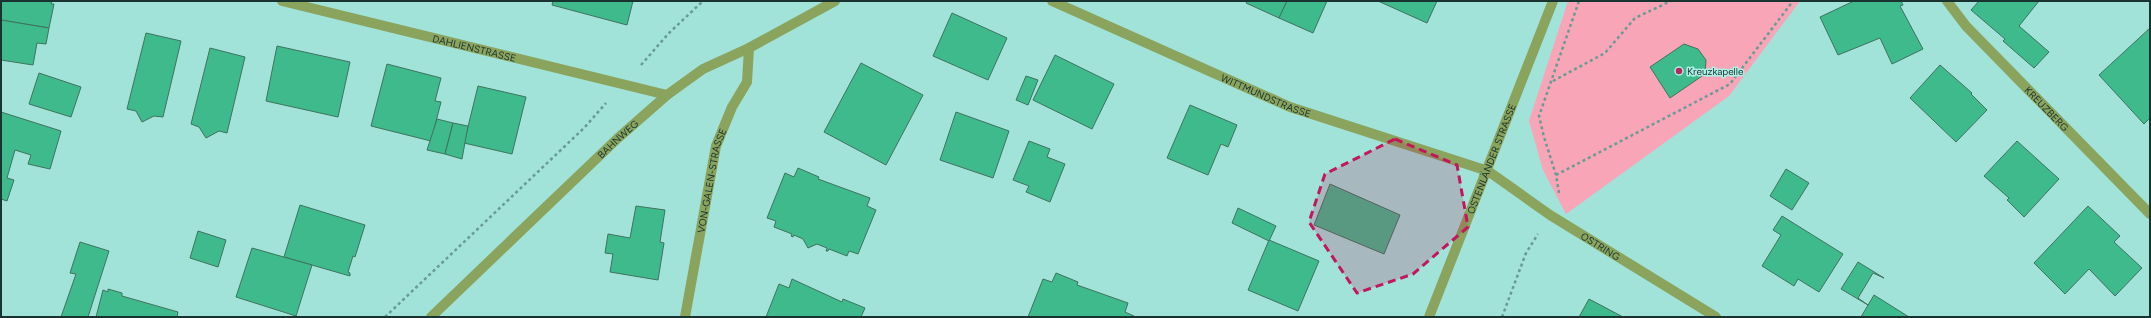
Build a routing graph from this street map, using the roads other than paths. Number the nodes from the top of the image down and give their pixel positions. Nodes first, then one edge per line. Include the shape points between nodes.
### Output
1 (282, 1) edge
2 (834, 1) edge
3 (1052, 1) edge
4 (1553, 1) edge
5 (1947, 1) edge
6 (749, 48) junction
7 (667, 95) junction
8 (1488, 171) junction
9 (2150, 214) edge
10 (431, 317) edge
11 (685, 317) edge
12 (1429, 317) edge
13 (1716, 317) edge

1 - 7 street, DAHLIENSTRASSE
2 - 6 street, BAHNWEG
3 - 8 street, WITTMUNDSTRASSE via 1290,107
4 - 8 street, OSTENLÄNDER STRASSE
5 - 9 street, KREUZBERG via 1966,26
6 - 7 street, BAHNWEG via 703,69
6 - 11 street, VON-GALEN-STRASSE via 747,82 732,107 716,146
7 - 10 street, BAHNWEG via 618,138
8 - 12 street, OSTENLÄNDER STRASSE
8 - 13 street, OSTRING via 1550,215

